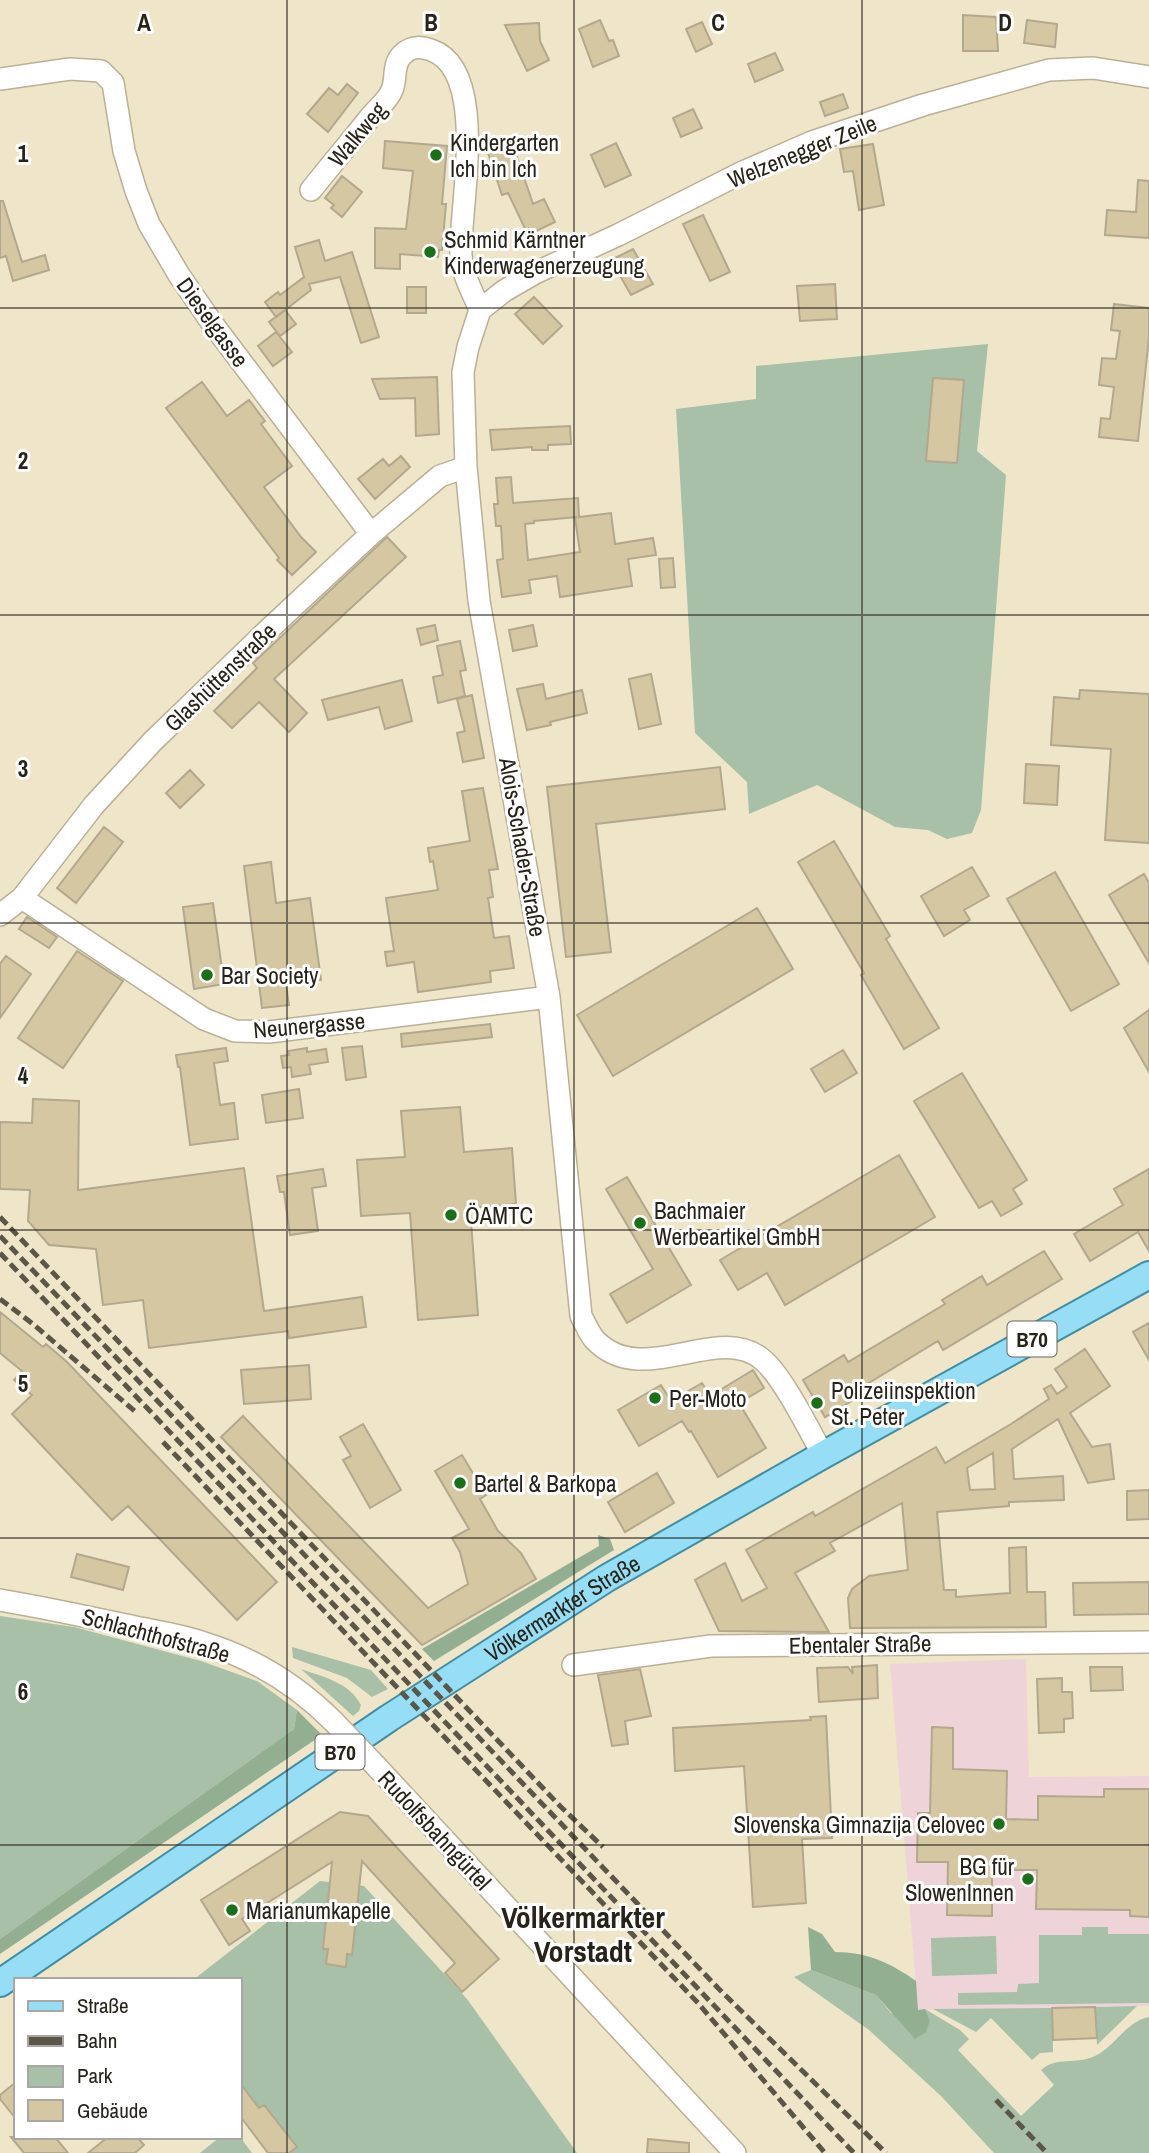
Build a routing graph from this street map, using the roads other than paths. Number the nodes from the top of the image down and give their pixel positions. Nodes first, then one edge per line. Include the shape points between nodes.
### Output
1 (1149, 77) edge
2 (0, 79) edge
3 (311, 190) dead end
4 (480, 310) junction
5 (466, 467) junction
6 (370, 534) junction
7 (22, 898) junction
8 (0, 915) edge
9 (550, 997) junction
10 (1149, 1275) edge
11 (823, 1455) junction
12 (0, 1600) edge
13 (1149, 1642) edge
14 (573, 1665) dead end
15 (334, 1722) joint
16 (0, 1983) edge
17 (735, 2153) edge

1 - 4 street, Welzenegger Zeile via 1093,68 1049,70 812,142 535,273
2 - 6 street, Dieselgasse via 70,69 101,71 113,83 124,151 149,224 212,323
3 - 4 street, Walkweg via 392,92 396,63 402,55 422,47 439,52 455,69 464,95 469,163 461,256
4 - 5 street, Alois-Schader-Straße via 463,372
5 - 6 street, Glashüttenstraße via 440,476
5 - 9 street, Alois-Schader-Straße via 479,601
6 - 7 street, Glashüttenstraße via 153,741 94,805
7 - 8 street, Glashüttenstraße
7 - 9 street, Neunergasse via 204,1019 235,1031 268,1032
9 - 11 street, Alois-Schader-Straße via 581,1316 594,1339 617,1355 657,1360 718,1347 745,1349 775,1374
10 - 11 main road, Völkermarkter Straße / B70
11 - 16 main road, Völkermarkter Straße / B70 via 584,1593 378,1726
12 - 15 street, Schlachthofstraße via 203,1642 246,1659 298,1690
13 - 14 street, Ebentaler Straße via 711,1646
15 - 17 street, Rudolfsbahngürtel, bridge

